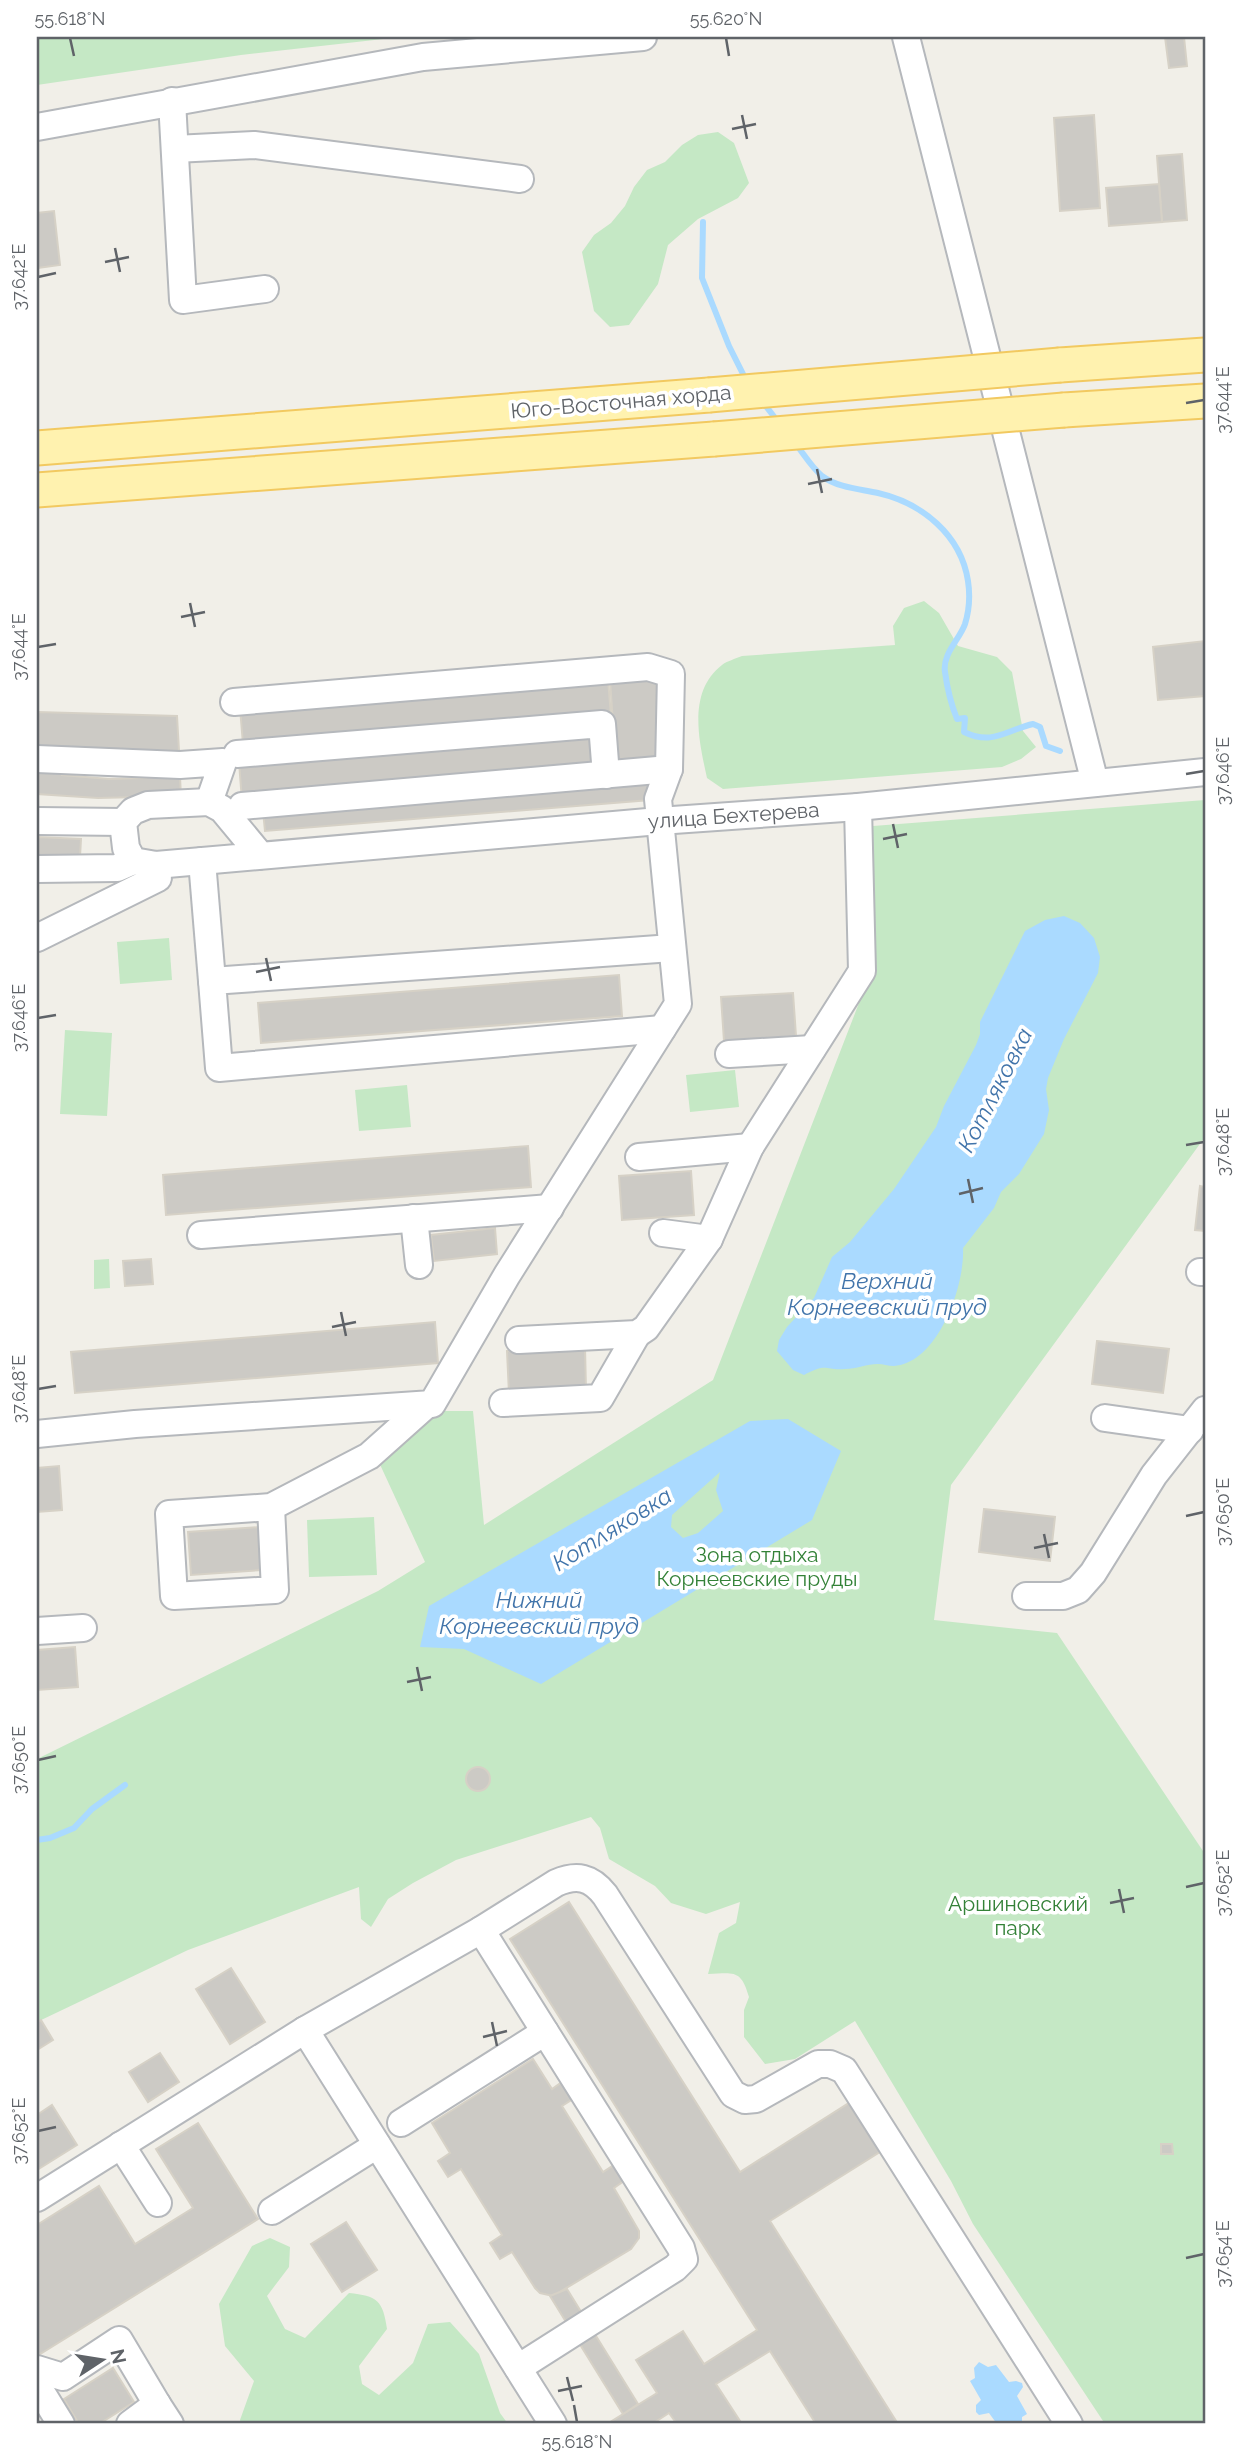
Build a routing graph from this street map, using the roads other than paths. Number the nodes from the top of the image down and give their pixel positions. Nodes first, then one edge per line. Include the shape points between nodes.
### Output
1 (643, 37) edge
2 (906, 37) edge
3 (172, 101) junction
4 (37, 127) edge
5 (174, 149) junction
6 (520, 179) dead end
7 (265, 289) dead end
8 (1205, 355) edge
9 (1205, 401) edge
10 (37, 448) edge
11 (37, 490) edge
12 (234, 702) dead end
13 (237, 754) dead end
14 (37, 759) edge
15 (669, 769) junction
16 (1205, 772) edge
17 (606, 775) junction
18 (1095, 783) junction
19 (209, 802) junction
20 (242, 806) dead end
21 (858, 807) junction
22 (37, 821) edge
23 (659, 821) junction
24 (123, 822) junction
25 (261, 856) junction
26 (202, 861) junction
27 (145, 863) junction
28 (37, 869) edge
29 (37, 938) edge
30 (672, 948) junction
31 (212, 981) junction
32 (662, 1029) junction
33 (812, 1049) junction
34 (729, 1054) dead end
35 (750, 1147) junction
36 (639, 1157) dead end
37 (550, 1208) junction
38 (414, 1218) junction
39 (663, 1233) dead end
40 (201, 1235) dead end
41 (709, 1239) junction
42 (419, 1265) dead end
43 (637, 1334) junction
44 (519, 1340) dead end
45 (503, 1403) dead end
46 (425, 1406) junction
47 (1105, 1418) dead end
48 (1198, 1420) edge
49 (37, 1433) edge
50 (271, 1507) junction
51 (1026, 1596) dead end
52 (82, 1628) dead end
53 (37, 1631) edge
54 (481, 1930) junction
55 (305, 2030) junction
56 (545, 2032) junction
57 (401, 2123) dead end
58 (377, 2144) junction
59 (121, 2145) junction
60 (37, 2198) edge
61 (158, 2203) dead end
62 (272, 2211) dead end
63 (518, 2368) junction
64 (37, 2369) edge
65 (37, 2385) edge
66 (164, 2414) edge
67 (61, 2424) edge
68 (130, 2424) edge
69 (553, 2424) edge
70 (1069, 2424) edge

1 - 3 street via 423,57
2 - 18 street
3 - 4 street
3 - 5 street
5 - 6 street via 254,145
5 - 7 street via 183,300
8 - 10 main road, Юго-Восточная хорда, bridge
9 - 11 main road, Юго-Восточная хорда, bridge
12 - 15 street via 648,667 671,674
13 - 17 street via 602,724
14 - 19 street via 180,765 223,762
15 - 17 street
15 - 23 street via 658,799
16 - 18 street, улица Бехтерева
17 - 20 street
18 - 21 street, улица Бехтерева
19 - 24 street via 148,805
19 - 25 street via 222,809
21 - 23 street, улица Бехтерева
21 - 33 street via 862,971
22 - 24 street
23 - 25 street, улица Бехтерева
23 - 30 street
24 - 27 street via 126,848
25 - 26 street, улица Бехтерева
26 - 27 street, улица Бехтерева
26 - 31 street
27 - 28 street, улица Бехтерева via 117,869
27 - 29 street via 158,878
30 - 31 street
30 - 32 street via 678,1004
31 - 32 street via 219,1068
32 - 37 street
33 - 34 street
33 - 35 street
35 - 36 street
35 - 41 street
37 - 38 street
37 - 46 street via 432,1404
38 - 40 street
38 - 42 street
39 - 41 street
41 - 43 street via 646,1328
43 - 44 street
43 - 45 street via 600,1398
46 - 49 street
46 - 50 street via 369,1456
47 - 48 street
48 - 51 street via 1154,1475 1078,1590 1063,1596
50 - 50 street via 169,1514 174,1596 275,1590
52 - 53 street
54 - 55 street
54 - 56 street
54 - 70 street via 556,1883 583,1878 596,1884 604,1895 733,2094 756,2099 818,2064 844,2070
55 - 58 street
55 - 59 street
56 - 57 street
56 - 63 street via 684,2259
58 - 62 street
58 - 63 street
59 - 60 street
59 - 61 street
63 - 69 street
64 - 66 street via 64,2377 119,2340
65 - 67 street
66 - 68 street

